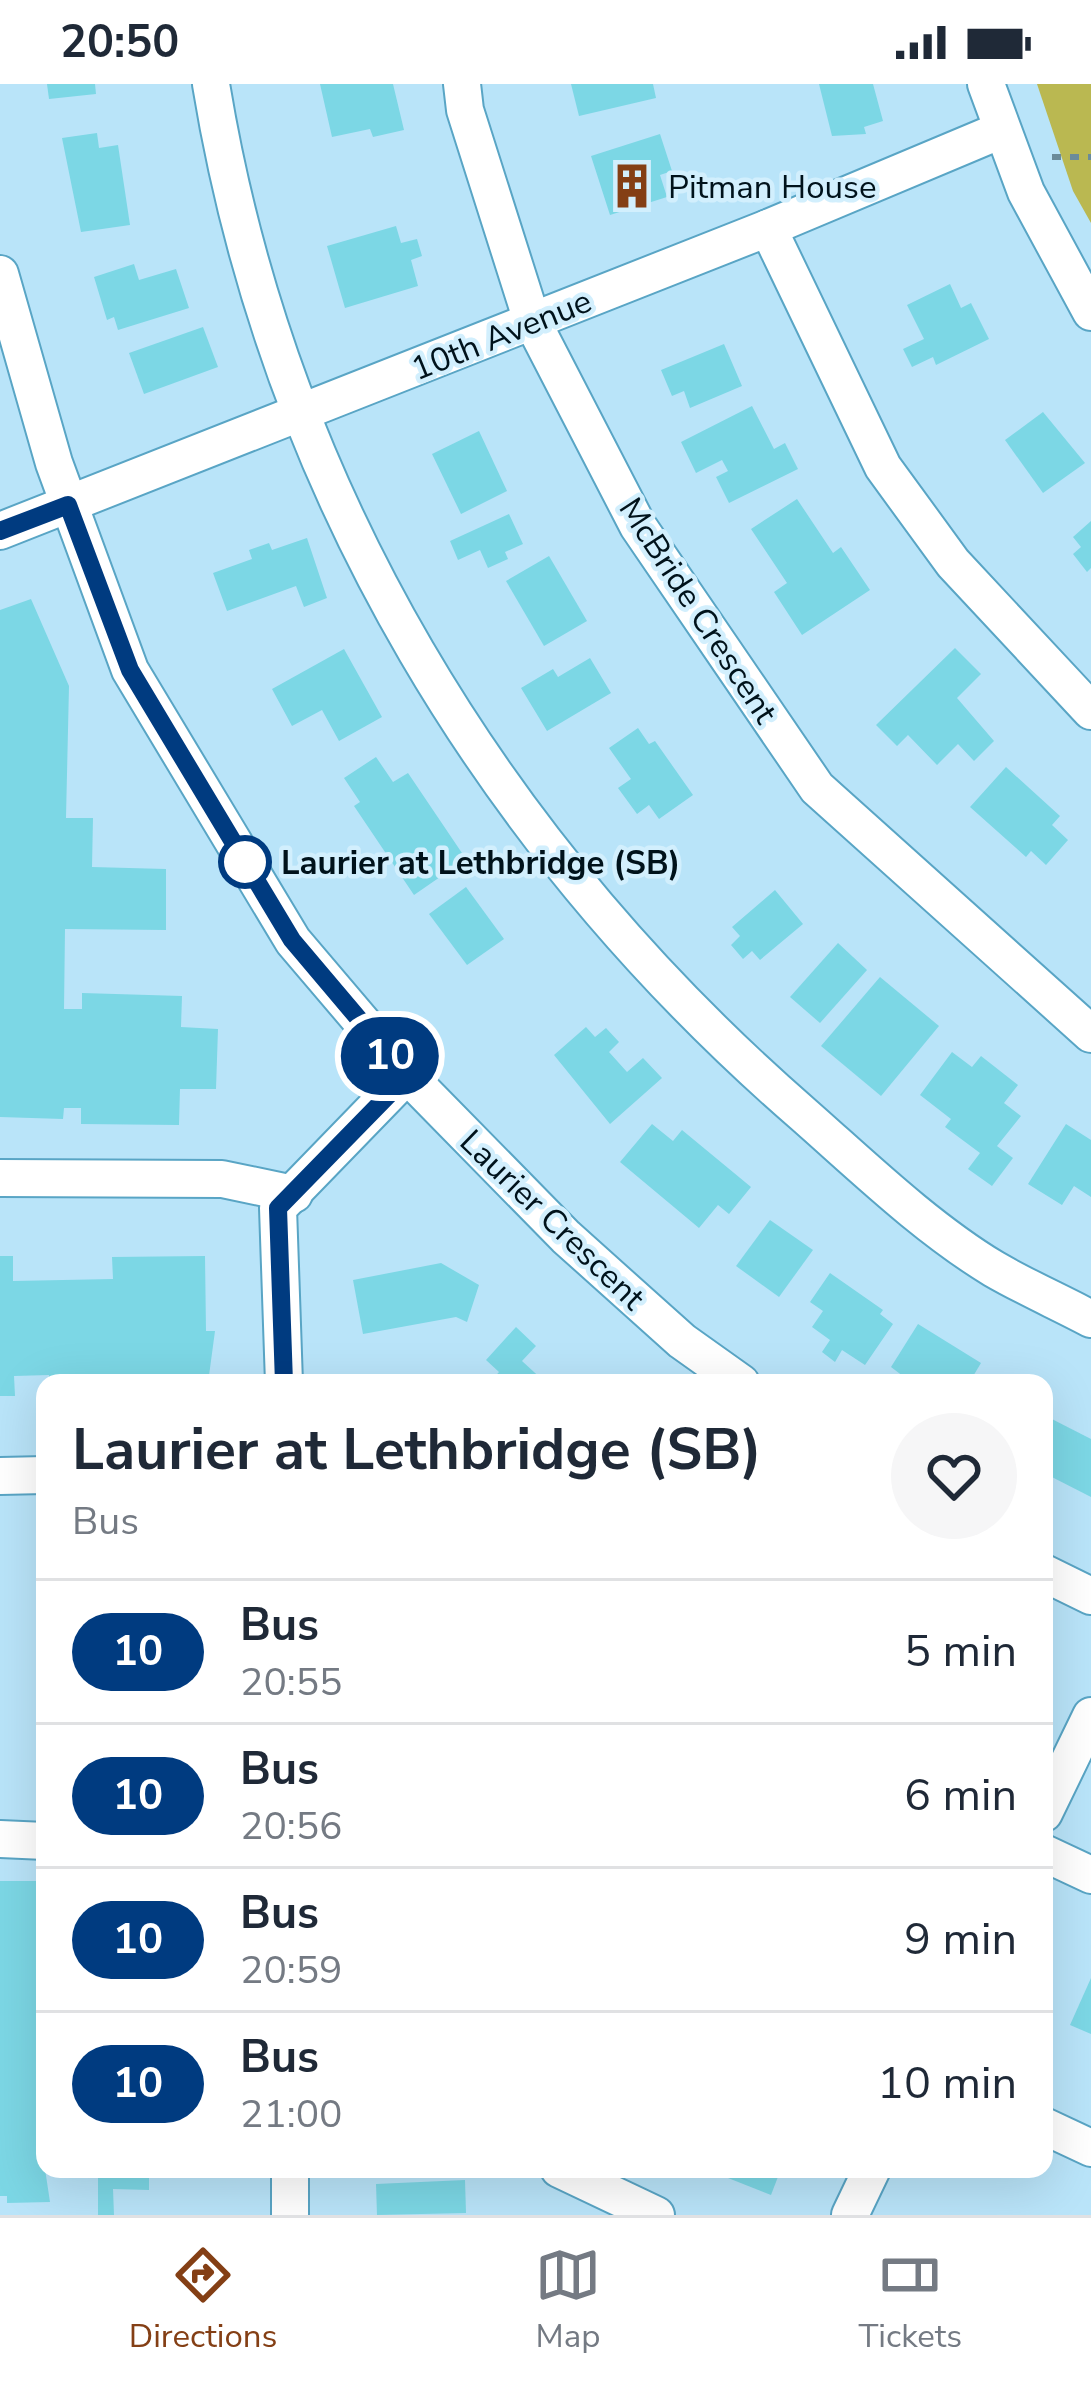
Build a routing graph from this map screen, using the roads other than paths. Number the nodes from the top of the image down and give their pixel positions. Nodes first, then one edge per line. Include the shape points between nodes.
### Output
1 (211, 84) edge
2 (462, 84) edge
3 (986, 84) edge
4 (999, 131) junction
5 (768, 228) junction
6 (0, 274) edge
7 (1091, 312) edge
8 (532, 321) junction
9 (299, 413) junction
10 (68, 505) junction
11 (0, 530) edge
12 (1091, 711) edge
13 (1091, 1034) edge
14 (407, 1076) junction
15 (0, 1178) edge
16 (294, 1194) junction
17 (1091, 1319) edge
18 (284, 1374) edge
19 (729, 1374) edge
20 (36, 1475) edge
21 (0, 1476) edge
22 (1053, 1577) edge
23 (1091, 1596) edge
24 (1091, 1716) edge
25 (1053, 1795) edge
26 (0, 1839) edge
27 (36, 1841) edge
28 (1053, 1856) edge
29 (1091, 1875) edge
30 (1053, 2130) edge
31 (1091, 2148) edge
32 (290, 2178) edge
33 (578, 2178) edge
34 (868, 2178) edge
35 (290, 2215) edge
36 (656, 2215) edge
37 (850, 2215) edge

1 - 9 street via 254,283
2 - 8 street, McBride Crescent
3 - 4 street
4 - 5 street, 10th Avenue
4 - 7 street
5 - 8 street, 10th Avenue
5 - 12 street via 883,467 953,562
6 - 10 street, Laurier Crescent
8 - 9 street, 10th Avenue
8 - 13 street, McBride Crescent via 638,526 817,788
9 - 10 street, 10th Avenue
9 - 17 street via 426,671 501,790 606,921 726,1048 863,1168 991,1267
10 - 11 street, 10th Avenue
10 - 14 street, Laurier Crescent via 130,670 292,940
14 - 16 street
14 - 19 street, Laurier Crescent via 609,1280
15 - 16 street via 222,1179
16 - 18 street via 278,1208
20 - 21 street
22 - 23 street
24 - 25 street
26 - 27 street
28 - 29 street
30 - 31 street
32 - 35 street
33 - 36 street
34 - 37 street

